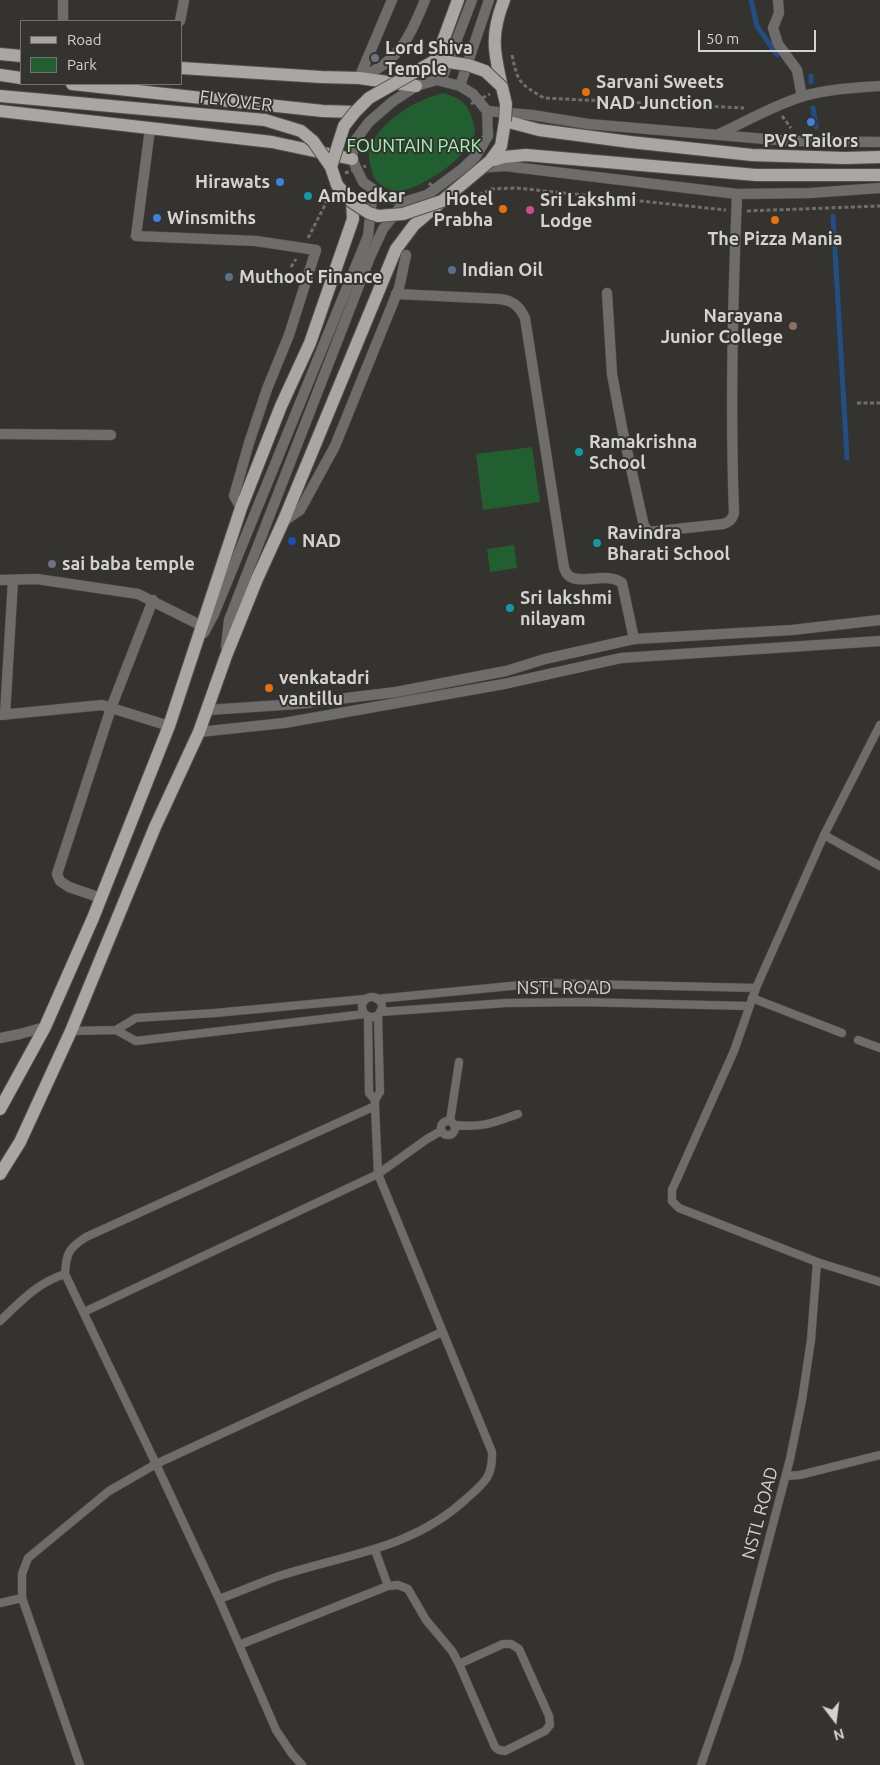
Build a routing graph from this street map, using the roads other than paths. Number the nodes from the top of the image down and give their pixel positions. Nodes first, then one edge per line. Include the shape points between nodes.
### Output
1 (63, 0) edge
2 (184, 0) edge
3 (392, 0) edge
4 (425, 0) edge
5 (458, 0) edge
6 (472, 0) edge
7 (489, 0) edge
8 (504, 0) edge
9 (778, 0) edge
10 (63, 20) edge
11 (180, 20) edge
12 (0, 54) edge
13 (20, 56) edge
14 (436, 60) junction
15 (182, 68) edge
16 (0, 75) edge
17 (20, 78) edge
18 (359, 78) junction
19 (441, 81) junction
20 (81, 85) edge
21 (416, 86) junction
22 (460, 86) junction
23 (880, 86) edge
24 (502, 87) junction
25 (0, 96) edge
26 (802, 97) junction
27 (0, 111) edge
28 (487, 111) junction
29 (355, 112) junction
30 (505, 121) junction
31 (150, 129) junction
32 (719, 134) junction
33 (880, 142) edge
34 (880, 157) edge
35 (358, 161) junction
36 (490, 161) junction
37 (331, 167) junction
38 (462, 169) junction
39 (880, 175) edge
40 (880, 188) edge
41 (373, 189) junction
42 (737, 194) junction
43 (442, 201) junction
44 (352, 202) junction
45 (404, 202) junction
46 (406, 255) dead end
47 (607, 293) dead end
48 (396, 294) junction
49 (0, 434) edge
50 (111, 435) dead end
51 (241, 508) junction
52 (283, 522) junction
53 (0, 580) edge
54 (13, 580) junction
55 (152, 600) junction
56 (880, 620) edge
57 (202, 626) junction
58 (634, 639) junction
59 (880, 641) edge
60 (196, 647) junction
61 (4, 649) edge
62 (226, 656) junction
63 (112, 708) junction
64 (208, 710) junction
65 (3, 715) edge
66 (880, 725) edge
67 (169, 726) junction
68 (199, 732) junction
69 (824, 835) junction
70 (880, 866) edge
71 (101, 898) junction
72 (756, 988) junction
73 (752, 998) junction
74 (366, 999) junction
75 (377, 999) junction
76 (748, 1006) junction
77 (379, 1014) junction
78 (366, 1015) junction
79 (45, 1027) junction
80 (116, 1030) junction
81 (71, 1031) junction
82 (842, 1034) dead end
83 (0, 1038) edge
84 (858, 1040) dead end
85 (880, 1048) edge
86 (459, 1062) dead end
87 (375, 1103) junction
88 (0, 1110) edge
89 (518, 1114) dead end
90 (452, 1123) junction
91 (441, 1131) junction
92 (0, 1174) edge
93 (378, 1174) junction
94 (817, 1262) junction
95 (64, 1274) junction
96 (880, 1282) edge
97 (84, 1312) junction
98 (0, 1321) edge
99 (442, 1332) junction
100 (880, 1455) edge
101 (156, 1464) junction
102 (786, 1476) junction
103 (375, 1550) junction
104 (388, 1586) junction
105 (22, 1598) junction
106 (219, 1599) junction
107 (0, 1603) edge
108 (238, 1645) junction
109 (459, 1664) junction
110 (80, 1765) edge
111 (302, 1765) edge
112 (701, 1765) edge

1 - 10 street
2 - 11 street
3 - 18 street
4 - 18 street via 410,37 392,58
5 - 14 main road
6 - 19 street
7 - 22 street
8 - 24 main road via 493,36
9 - 26 street via 779,13 773,28 778,44 797,70
12 - 13 main road
14 - 24 main road, bridge via 486,71
14 - 29 main road, bridge via 369,98
15 - 18 main road
16 - 17 main road
18 - 21 main road
19 - 21 street
19 - 22 street
20 - 29 main road, FLYOVER via 323,112
21 - 35 street via 369,122 354,142
22 - 28 street via 473,94
23 - 26 street
24 - 30 main road, bridge
25 - 37 main road, FLYOVER, bridge via 265,120 301,131 313,141
26 - 32 street
27 - 31 main road
28 - 32 street via 588,124
28 - 38 street via 488,136 476,156
29 - 37 main road, bridge via 344,126
30 - 34 main road via 539,130 752,155
30 - 36 main road via 501,146
31 - 35 main road via 272,142
31 - 51 street via 136,236 256,240 316,250 249,443 234,496
32 - 33 street via 789,141
35 - 41 street via 363,182
36 - 39 main road via 526,155 756,175
36 - 43 main road, bridge
37 - 44 main road, FLYOVER, bridge via 336,185
38 - 42 street via 505,166
38 - 45 street via 428,195
40 - 42 street
41 - 45 street
41 - 60 street via 368,236 214,614
42 - 47 street via 734,513 729,522 649,532 644,526 612,374
43 - 44 main road, FLYOVER, bridge via 404,214 378,216
43 - 52 main road via 414,225 396,250
44 - 51 main road via 352,219 314,333
45 - 62 street via 384,229 356,291 229,620
46 - 48 street
48 - 52 street via 335,446 300,510
48 - 58 street via 511,301 519,307 525,318 564,568 574,579 611,578 622,583
49 - 50 street
51 - 57 main road
52 - 62 main road
53 - 54 street
54 - 55 street via 43,580 138,594
54 - 61 street
55 - 57 street
55 - 63 street
56 - 58 street via 792,630
57 - 60 main road
58 - 64 street via 506,671 396,692 297,704
59 - 68 street via 621,658 504,684 284,723
60 - 67 main road
61 - 65 street
62 - 64 main road
63 - 65 street via 102,705
63 - 67 street
63 - 71 street via 57,874 60,881 69,887
64 - 68 main road
66 - 69 lane
67 - 71 main road
68 - 81 main road via 155,827
69 - 70 lane
69 - 72 lane
71 - 79 main road
72 - 73 lane
72 - 75 lane via 542,983
73 - 76 lane
73 - 82 lane
74 - 75 lane
74 - 78 lane via 362,1008
74 - 80 lane via 136,1018
75 - 77 lane via 382,1007
76 - 77 lane, NSTL ROAD via 534,1003
76 - 94 lane via 734,1051 672,1190 672,1201 679,1208
77 - 78 lane, NSTL ROAD
77 - 87 lane via 380,1092
78 - 80 lane, NSTL ROAD via 136,1041
78 - 87 lane via 369,1093
79 - 83 street
79 - 88 main road
80 - 81 lane
81 - 92 main road via 20,1142
84 - 85 lane
86 - 90 lane
87 - 93 lane
87 - 95 lane via 86,1237 68,1252
89 - 90 lane via 486,1126
90 - 91 lane via 443,1122
90 - 91 lane via 454,1130 449,1134
91 - 93 lane
93 - 97 lane
93 - 99 lane
94 - 96 lane
94 - 102 lane, NSTL ROAD via 811,1340
95 - 97 lane
95 - 98 lane via 47,1280 25,1296
97 - 101 lane
99 - 101 lane
99 - 103 lane via 492,1452 492,1464 485,1482 443,1519
100 - 102 lane via 800,1476
101 - 105 lane via 109,1491 28,1558 22,1574
101 - 106 lane
102 - 112 lane, NSTL ROAD via 737,1661
103 - 104 lane
103 - 106 lane via 278,1576
104 - 108 lane
104 - 109 lane via 408,1589 426,1620
105 - 107 lane
105 - 110 lane
106 - 108 lane
108 - 111 lane via 276,1730
109 - 109 lane via 495,1747 505,1751 546,1731 550,1725 548,1716 519,1649 512,1644 503,1644

